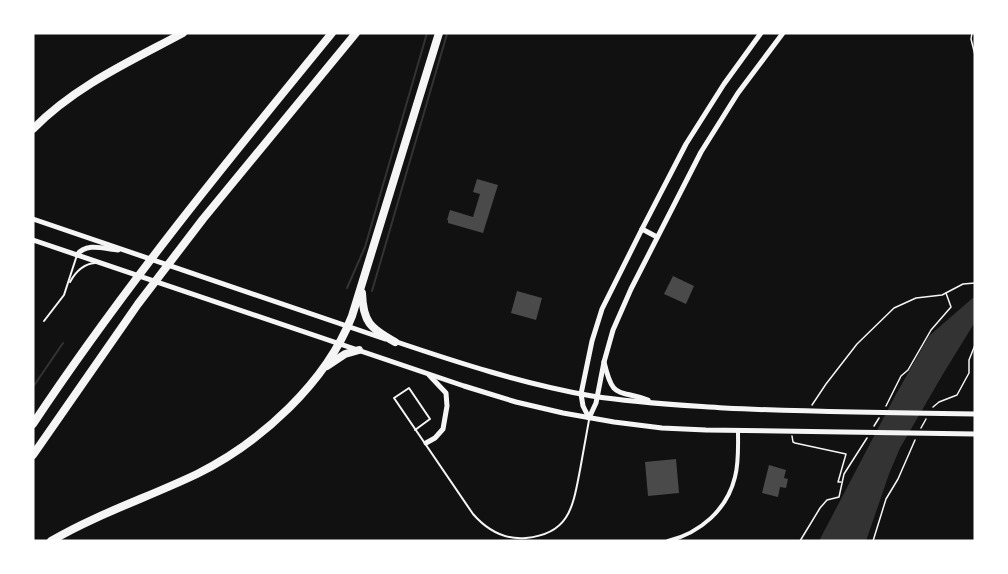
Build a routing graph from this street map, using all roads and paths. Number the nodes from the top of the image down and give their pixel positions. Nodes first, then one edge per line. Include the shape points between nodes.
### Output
1 (183, 33) edge
2 (332, 33) edge
3 (356, 33) edge
4 (439, 33) edge
5 (761, 33) edge
6 (783, 33) edge
7 (972, 33) edge
8 (975, 55) edge
9 (33, 129) edge
10 (33, 219) edge
11 (642, 229) junction
12 (657, 237) junction
13 (33, 240) edge
14 (129, 251) junction
15 (77, 255) junction
16 (101, 263) junction
17 (975, 283) edge
18 (68, 284) junction
19 (362, 285) junction
20 (946, 293) junction
21 (44, 321) dead end
22 (348, 326) junction
23 (395, 342) junction
24 (338, 343) junction
25 (975, 345) edge
26 (359, 350) junction
27 (604, 362) junction
28 (323, 369) junction
29 (428, 374) junction
30 (581, 394) junction
31 (598, 397) junction
32 (654, 403) junction
33 (884, 408) dead end
34 (932, 408) dead end
35 (823, 411) junction
36 (975, 414) edge
37 (927, 416) dead end
38 (879, 417) dead end
39 (589, 418) junction
40 (33, 424) edge
41 (874, 425) dead end
42 (415, 430) junction
43 (738, 431) junction
44 (792, 432) junction
45 (919, 432) dead end
46 (869, 434) dead end
47 (975, 434) edge
48 (915, 440) dead end
49 (426, 443) junction
50 (33, 455) edge
51 (842, 482) junction
52 (51, 541) edge
53 (668, 541) edge
54 (800, 541) edge
55 (873, 541) edge

1 - 9 highway via 81,90
2 - 40 highway via 177,224
3 - 50 highway via 193,232
4 - 19 highway
5 - 11 main road via 698,125
6 - 12 main road via 712,134
7 - 8 path
10 - 14 main road
11 - 12 main road
11 - 30 main road via 597,324
12 - 27 main road via 618,316
13 - 15 main road
14 - 15 main road via 91,247
14 - 22 main road
15 - 16 main road
15 - 18 lane
16 - 18 lane via 82,267
16 - 24 main road
17 - 20 path
18 - 21 lane via 64,296
19 - 22 highway
19 - 23 highway via 368,321 378,333
20 - 33 path via 951,308 900,376
20 - 35 path via 916,298 894,308 857,344 812,403
22 - 23 main road
22 - 24 highway
23 - 30 main road
24 - 26 main road
24 - 28 highway
25 - 34 path via 969,373 957,395
26 - 28 highway via 339,357
26 - 29 main road
27 - 31 main road
27 - 32 main road via 617,392
28 - 52 highway via 283,415 227,457
29 - 39 main road via 516,402
29 - 49 main road via 446,393 447,406 442,429
30 - 31 main road
30 - 39 main road
31 - 32 main road
31 - 39 main road
32 - 35 main road
35 - 36 main road
37 - 45 path
38 - 41 path
39 - 43 main road via 662,428
39 - 49 lane via 573,505 556,528 529,538 509,537 481,523
42 - 42 lane via 394,398 409,388 430,419
42 - 49 lane
43 - 44 main road
43 - 53 street via 737,467 726,500 702,527
44 - 47 main road
44 - 51 path via 795,443 846,454 838,482
46 - 51 path
48 - 55 path via 886,499
51 - 54 path via 839,497 827,500

